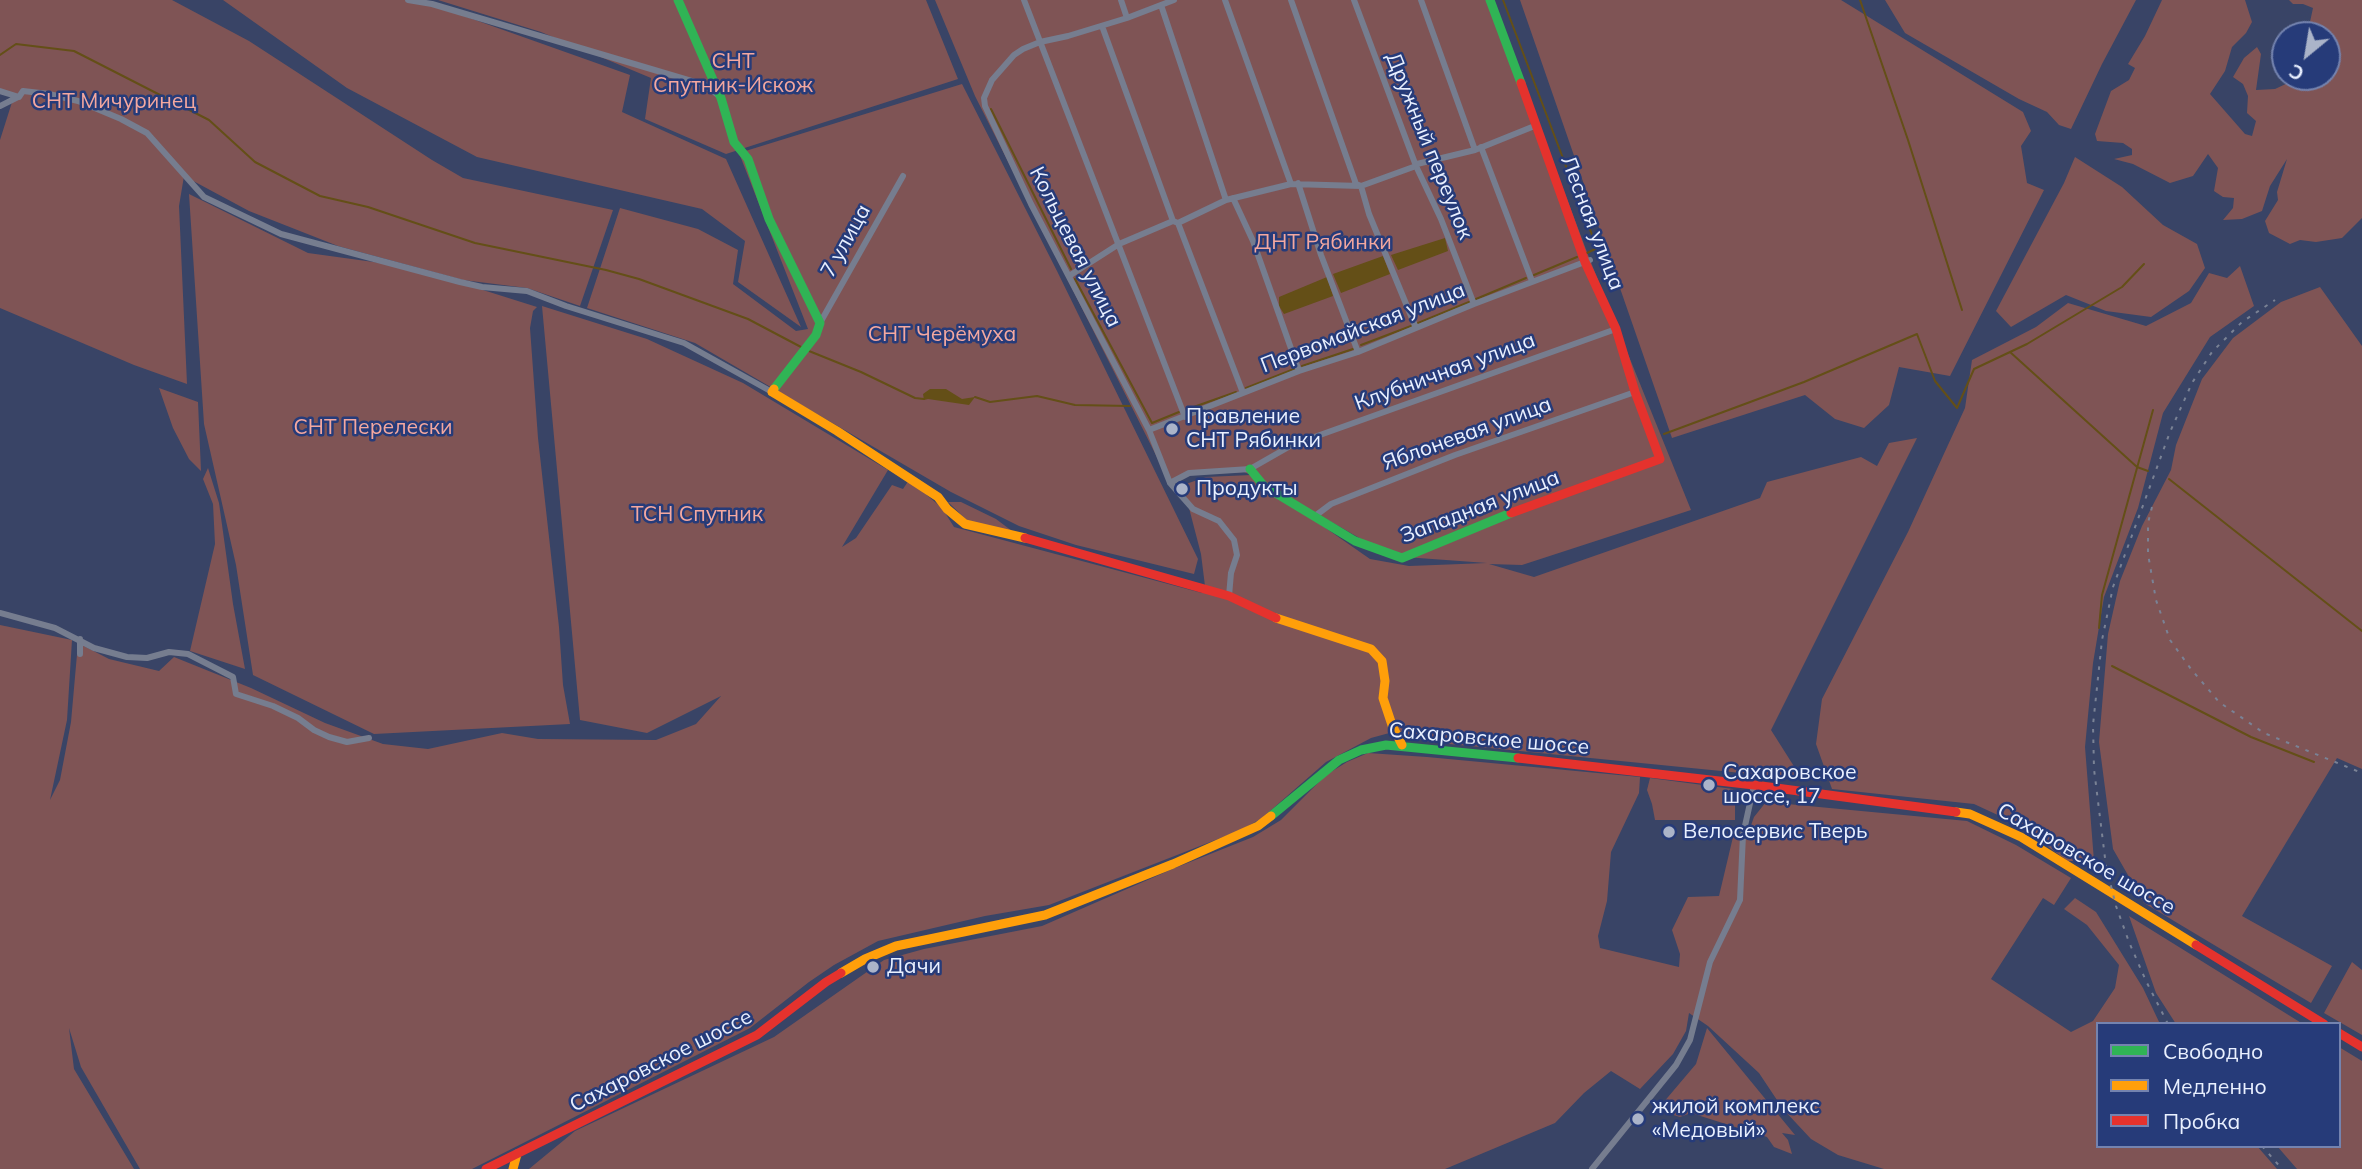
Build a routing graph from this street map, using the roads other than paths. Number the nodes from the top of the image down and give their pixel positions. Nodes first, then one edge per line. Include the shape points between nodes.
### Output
1 (408, 0) edge
2 (678, 0) edge
3 (1024, 0) edge
4 (1121, 0) edge
5 (1174, 0) edge
6 (1224, 0) edge
7 (1291, 0) edge
8 (1354, 0) edge
9 (1420, 0) edge
10 (1490, 0) edge
11 (1161, 5) junction
12 (1127, 18) junction
13 (1102, 26) junction
14 (1040, 42) junction
15 (0, 91) edge
16 (720, 96) junction
17 (19, 97) junction
18 (0, 106) edge
19 (1537, 125) junction
20 (1478, 148) junction
21 (1416, 166) junction
22 (903, 176) dead end
23 (1294, 183) junction
24 (1360, 187) junction
25 (1229, 199) junction
26 (1175, 222) junction
27 (1119, 244) junction
28 (1587, 261) junction
29 (1069, 276) junction
30 (1532, 281) junction
31 (1474, 304) junction
32 (820, 323) junction
33 (1416, 328) junction
34 (1616, 330) junction
35 (1358, 352) junction
36 (1299, 371) junction
37 (772, 392) junction
38 (1635, 392) junction
39 (1243, 393) junction
40 (1185, 417) junction
41 (1149, 430) junction
42 (1660, 459) joint
43 (1250, 469) junction
44 (1170, 483) junction
45 (1315, 516) junction
46 (1229, 596) junction
47 (0, 613) edge
48 (80, 639) junction
49 (80, 654) dead end
50 (369, 738) dead end
51 (1402, 746) junction
52 (1754, 785) junction
53 (2321, 1022) edge
54 (2341, 1034) edge
55 (2362, 1047) edge
56 (517, 1154) junction
57 (486, 1169) edge
58 (513, 1169) edge
59 (1592, 1169) edge

1 - 16 street via 705,85
2 - 16 street
3 - 14 street
4 - 12 street
5 - 11 street, Кольцевая улица
6 - 23 street
7 - 24 street
8 - 21 street, Дружный переулок
9 - 20 street
10 - 19 street, Лесная улица
11 - 12 street, Кольцевая улица
11 - 25 street
12 - 13 street, Кольцевая улица
13 - 14 street, Кольцевая улица
13 - 26 street
14 - 27 street
14 - 29 street, Кольцевая улица via 1007,62 984,98
15 - 17 street
16 - 32 street via 734,142 748,159 769,219
17 - 18 street
17 - 37 street via 23,91 49,94 121,119 147,133 204,197 281,234 471,284 527,291 684,343
19 - 20 street
19 - 28 street, Лесная улица
20 - 21 street
20 - 30 street
21 - 24 street
21 - 31 street, Дружный переулок
22 - 32 street, 7 улица
23 - 24 street
23 - 25 street
23 - 35 street
24 - 33 street
25 - 26 street
25 - 36 street via 1254,242
26 - 27 street
26 - 39 street
27 - 29 street
27 - 40 street
28 - 30 street, Первомайская улица
28 - 34 street, Лесная улица
29 - 41 street, Кольцевая улица
30 - 31 street, Первомайская улица
31 - 33 street, Первомайская улица
32 - 37 street via 816,335
33 - 35 street, Первомайская улица
34 - 38 street, Лесная улица
34 - 43 street, Клубничная улица via 1292,445
35 - 36 street, Первомайская улица
36 - 39 street, Первомайская улица
37 - 46 street via 938,497 965,524
38 - 42 street, Лесная улица
38 - 45 street, Яблоневая улица via 1443,460 1331,504
39 - 40 street, Первомайская улица
40 - 41 street, Первомайская улица
41 - 44 street, Кольцевая улица
42 - 45 street, Западная улица via 1402,558 1355,541
43 - 44 street via 1189,473
43 - 45 street, Западная улица via 1264,486
44 - 46 street, Кольцевая улица via 1193,509 1219,521 1234,540 1237,555
46 - 51 street via 1273,617 1371,649 1382,661 1383,698
47 - 48 street
48 - 49 street
48 - 50 street via 127,657 188,654 233,677 236,694 273,706 329,737 347,742
51 - 52 street, Сахаровское шоссе
51 - 56 street, Сахаровское шоссе via 1377,746 1346,756 1252,830 1120,886 1045,915 930,937 865,959 826,982 757,1035
52 - 53 street, Сахаровское шоссе via 1962,812 1987,820
52 - 59 street via 1743,835 1740,900 1710,961 1693,1032 1676,1065
54 - 55 street
56 - 57 street, Сахаровское шоссе
56 - 58 street

